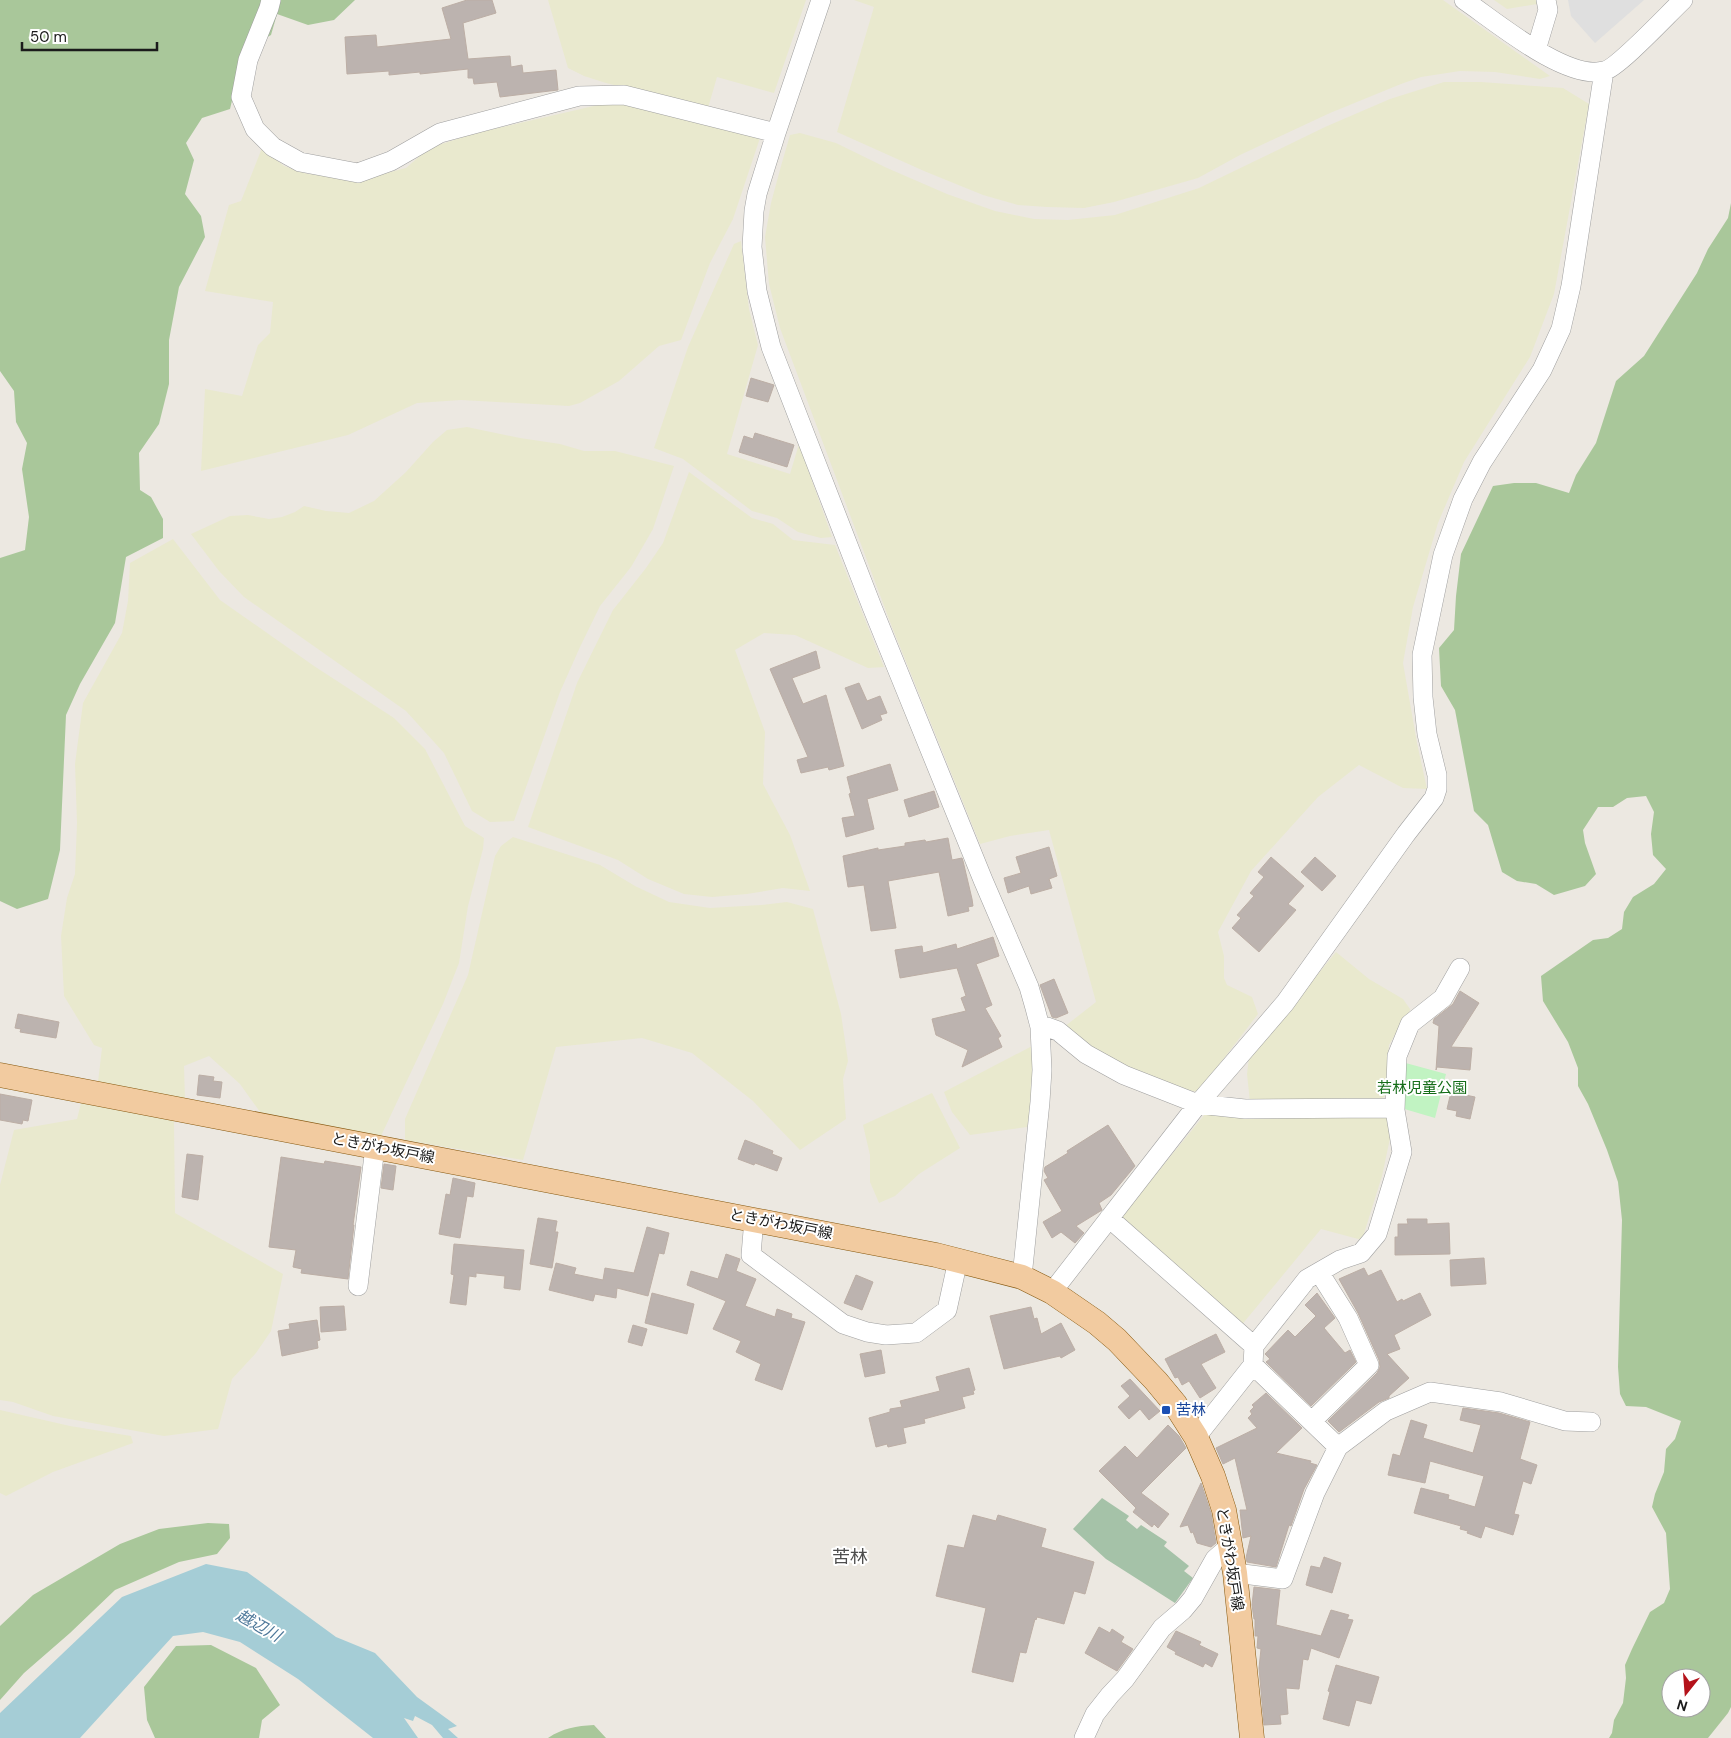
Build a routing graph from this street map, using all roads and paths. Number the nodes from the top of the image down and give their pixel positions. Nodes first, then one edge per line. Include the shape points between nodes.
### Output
1 (271, 0) edge
2 (821, 0) edge
3 (1464, 0) edge
4 (1546, 0) edge
5 (1683, 0) edge
6 (1536, 50) junction
7 (1604, 71) junction
8 (776, 133) junction
9 (1460, 968) dead end
10 (1040, 1027) junction
11 (0, 1075) edge
12 (1198, 1104) junction
13 (1395, 1110) junction
14 (375, 1147) junction
15 (1109, 1218) junction
16 (754, 1219) junction
17 (958, 1260) junction
18 (1319, 1272) junction
19 (1022, 1277) junction
20 (358, 1286) dead end
21 (1052, 1292) junction
22 (1254, 1346) junction
23 (1253, 1365) junction
24 (1312, 1421) junction
25 (1591, 1422) dead end
26 (1196, 1437) junction
27 (1338, 1447) junction
28 (1231, 1546) junction
29 (1235, 1573) junction
30 (1084, 1738) edge
31 (1252, 1738) edge

1 - 8 street via 248,60 241,97 255,129 273,147 300,162 358,173 391,161 440,133 579,96 624,95
2 - 8 street
3 - 6 street
4 - 6 street via 1548,10
5 - 7 street via 1617,63
6 - 7 street via 1569,67 1590,72
7 - 12 street via 1572,286 1561,329 1542,370 1482,462 1443,554 1422,655 1427,734 1436,775 1434,798 1285,1003
8 - 10 street via 754,211 753,268 771,346 872,607 1029,987
9 - 13 street via 1443,998 1410,1024 1397,1056
10 - 12 street via 1058,1032 1086,1054 1124,1075
10 - 19 street via 1040,1102
11 - 14 main road, ときがわ坂戸線
12 - 13 street via 1245,1109
12 - 15 street
13 - 18 street via 1402,1152 1377,1234 1361,1253
14 - 16 main road, ときがわ坂戸線
14 - 20 street
15 - 21 street
15 - 22 street
16 - 17 main road, ときがわ坂戸線
16 - 17 street via 751,1255 843,1324 868,1332 886,1335 916,1333 947,1310
17 - 19 main road, ときがわ坂戸線
18 - 22 street via 1307,1279
18 - 24 street via 1348,1318 1369,1364
19 - 21 main road, ときがわ坂戸線
21 - 26 main road, ときがわ坂戸線 via 1097,1323 1134,1357 1175,1404
22 - 23 street
23 - 24 street
23 - 26 street
24 - 27 street
25 - 27 street via 1565,1421 1501,1402 1430,1392 1386,1411
26 - 28 main road, ときがわ坂戸線 via 1224,1510
27 - 29 street via 1314,1493 1283,1579
28 - 29 main road, ときがわ坂戸線
28 - 30 street via 1215,1560 1193,1598 1162,1628 1110,1695
29 - 31 main road, ときがわ坂戸線

